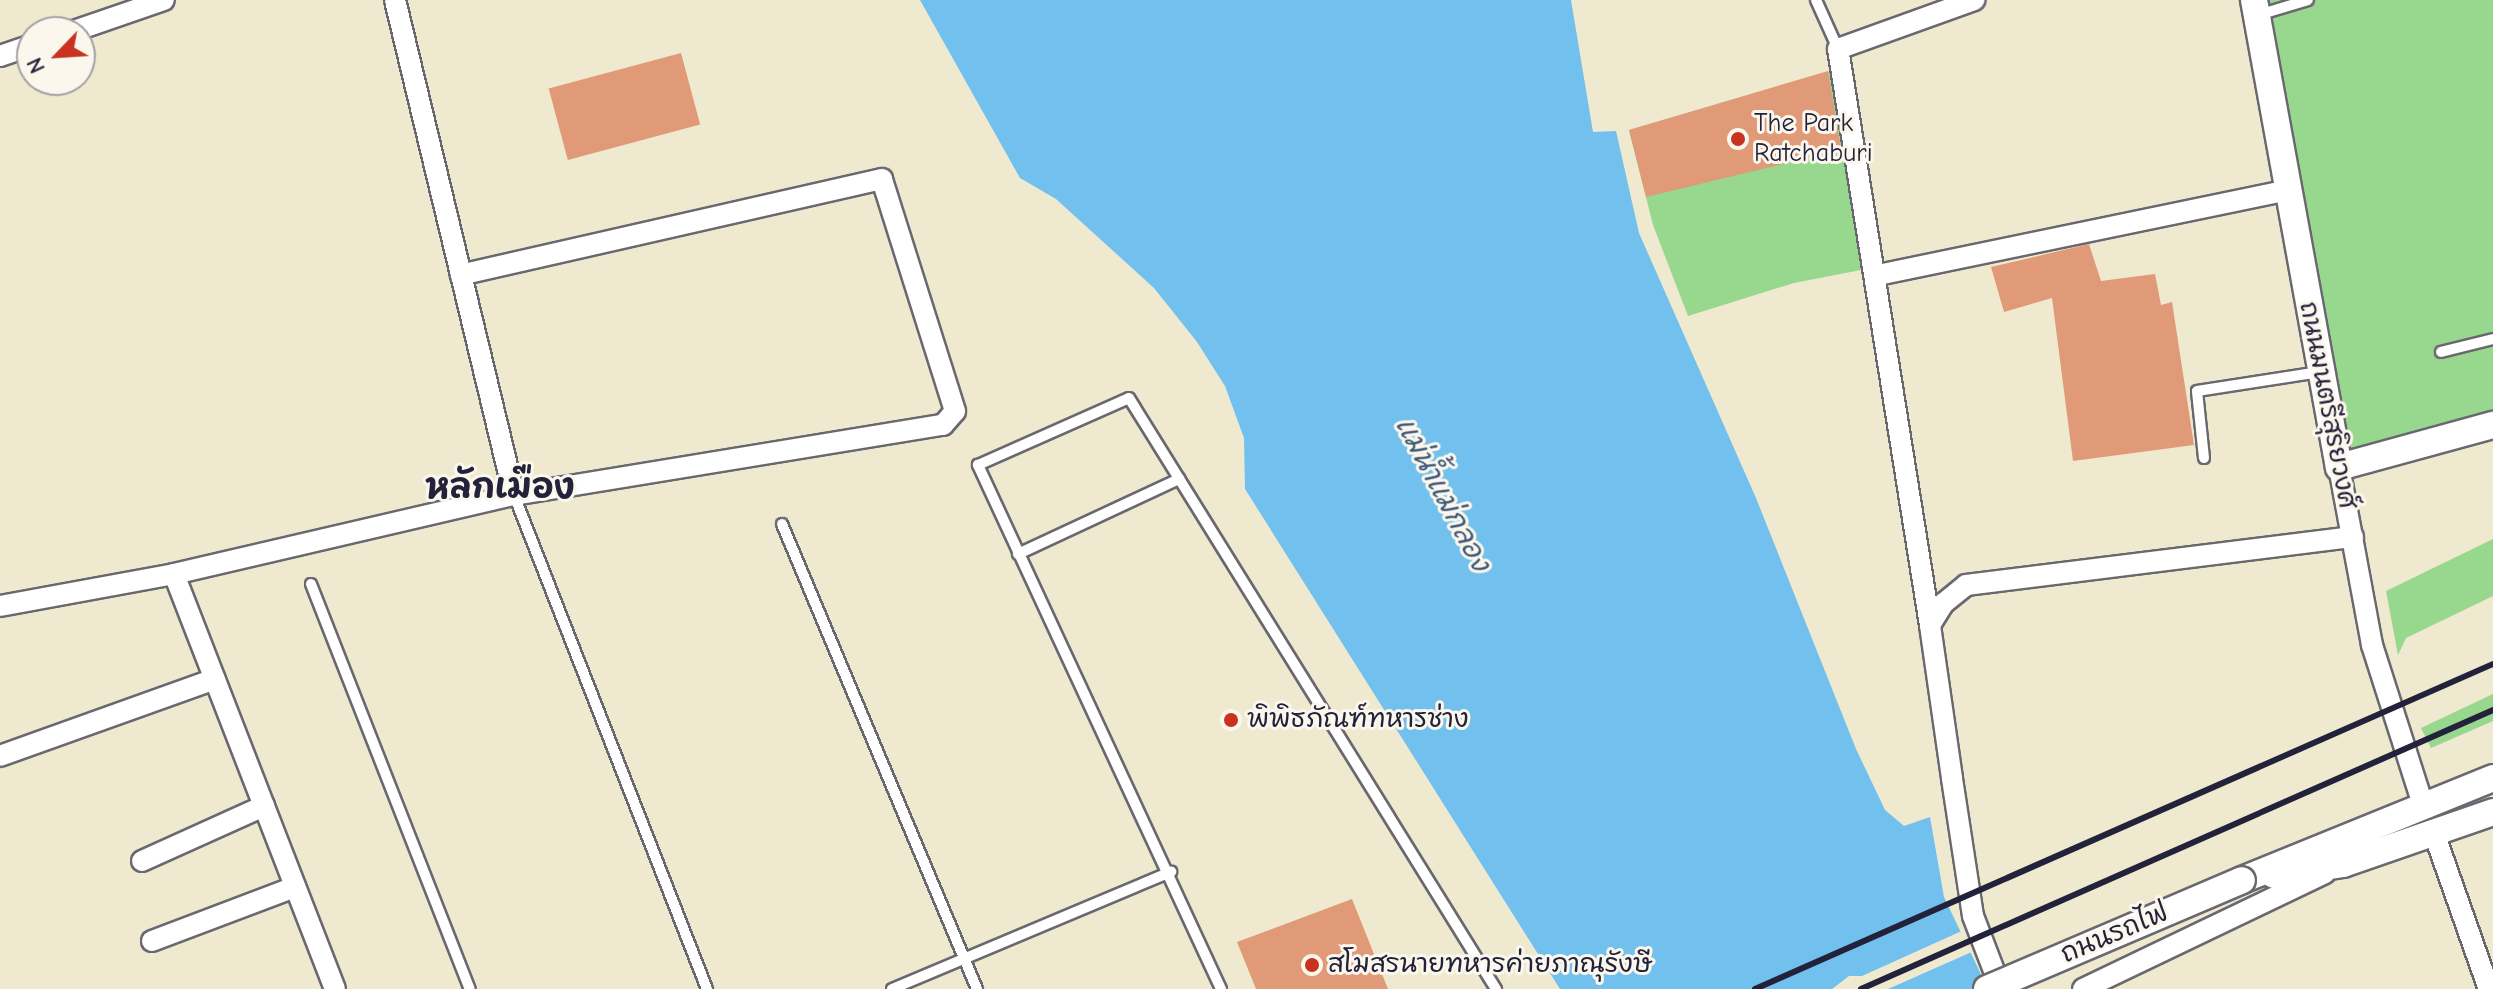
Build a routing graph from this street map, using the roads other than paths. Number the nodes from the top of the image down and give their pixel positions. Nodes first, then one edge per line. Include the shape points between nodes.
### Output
1 (164, 0) edge
2 (395, 0) edge
3 (1816, 0) edge
4 (1974, 0) edge
5 (2308, 0) edge
6 (2255, 8) edge
7 (96, 23) edge
8 (1838, 49) junction
9 (2287, 190) junction
10 (461, 275) junction
11 (1878, 275) junction
12 (2493, 339) edge
13 (2441, 352) dead end
14 (2320, 372) junction
15 (2493, 425) edge
16 (2204, 458) dead end
17 (2339, 467) junction
18 (1179, 479) junction
19 (514, 495) junction
20 (782, 524) dead end
21 (2353, 537) junction
22 (1018, 554) junction
23 (174, 574) junction
24 (311, 584) dead end
25 (0, 606) edge
26 (1930, 625) junction
27 (215, 679) junction
28 (0, 756) edge
29 (2493, 778) edge
30 (2423, 805) junction
31 (264, 806) junction
32 (2493, 812) edge
33 (2435, 836) junction
34 (142, 861) dead end
35 (2343, 864) junction
36 (1171, 872) junction
37 (2242, 880) junction
38 (295, 887) junction
39 (152, 941) dead end
40 (965, 962) junction
41 (335, 989) edge
42 (470, 989) edge
43 (707, 989) edge
44 (892, 989) edge
45 (977, 989) edge
46 (1221, 989) edge
47 (1496, 989) edge
48 (1987, 989) edge
49 (2001, 989) edge
50 (2083, 989) edge
51 (2489, 989) edge

1 - 7 street
2 - 10 street
3 - 8 lane
4 - 8 street
5 - 6 lane
6 - 9 main road, ถนนมนตรีสุริยวงศ์
8 - 11 street
9 - 11 street
9 - 14 main road, ถนนมนตรีสุริยวงศ์
10 - 19 street
10 - 19 street via 882,179 955,411 943,425
11 - 26 street
12 - 13 lane
14 - 16 lane via 2197,391
14 - 17 main road, ถนนมนตรีสุริยวงศ์
15 - 17 main road
17 - 21 street, ถนนมนตรีสุริยวงศ์
18 - 22 lane
18 - 22 lane via 1129,398 978,465
18 - 47 lane
19 - 23 street
19 - 43 lane
20 - 40 lane
21 - 26 street via 1966,585 1944,603
21 - 30 street, ถนนมนตรีสุริยวงศ์ via 2369,631
22 - 36 lane
23 - 25 street
23 - 27 street
24 - 42 lane
26 - 49 street via 1973,916
27 - 28 street
27 - 31 street
29 - 30 main road, ถนนรถไฟ
30 - 37 main road, ถนนรถไฟ
31 - 34 street
31 - 38 street
32 - 33 main road, ถนนรถไฟ
33 - 35 main road, ถนนรถไฟ
33 - 51 street
35 - 37 main road, ถนนรถไฟ
35 - 50 street
36 - 40 lane
36 - 46 lane
37 - 48 main road, ถนนรถไฟ, bridge
38 - 39 street
38 - 41 street
40 - 44 lane
40 - 45 lane

